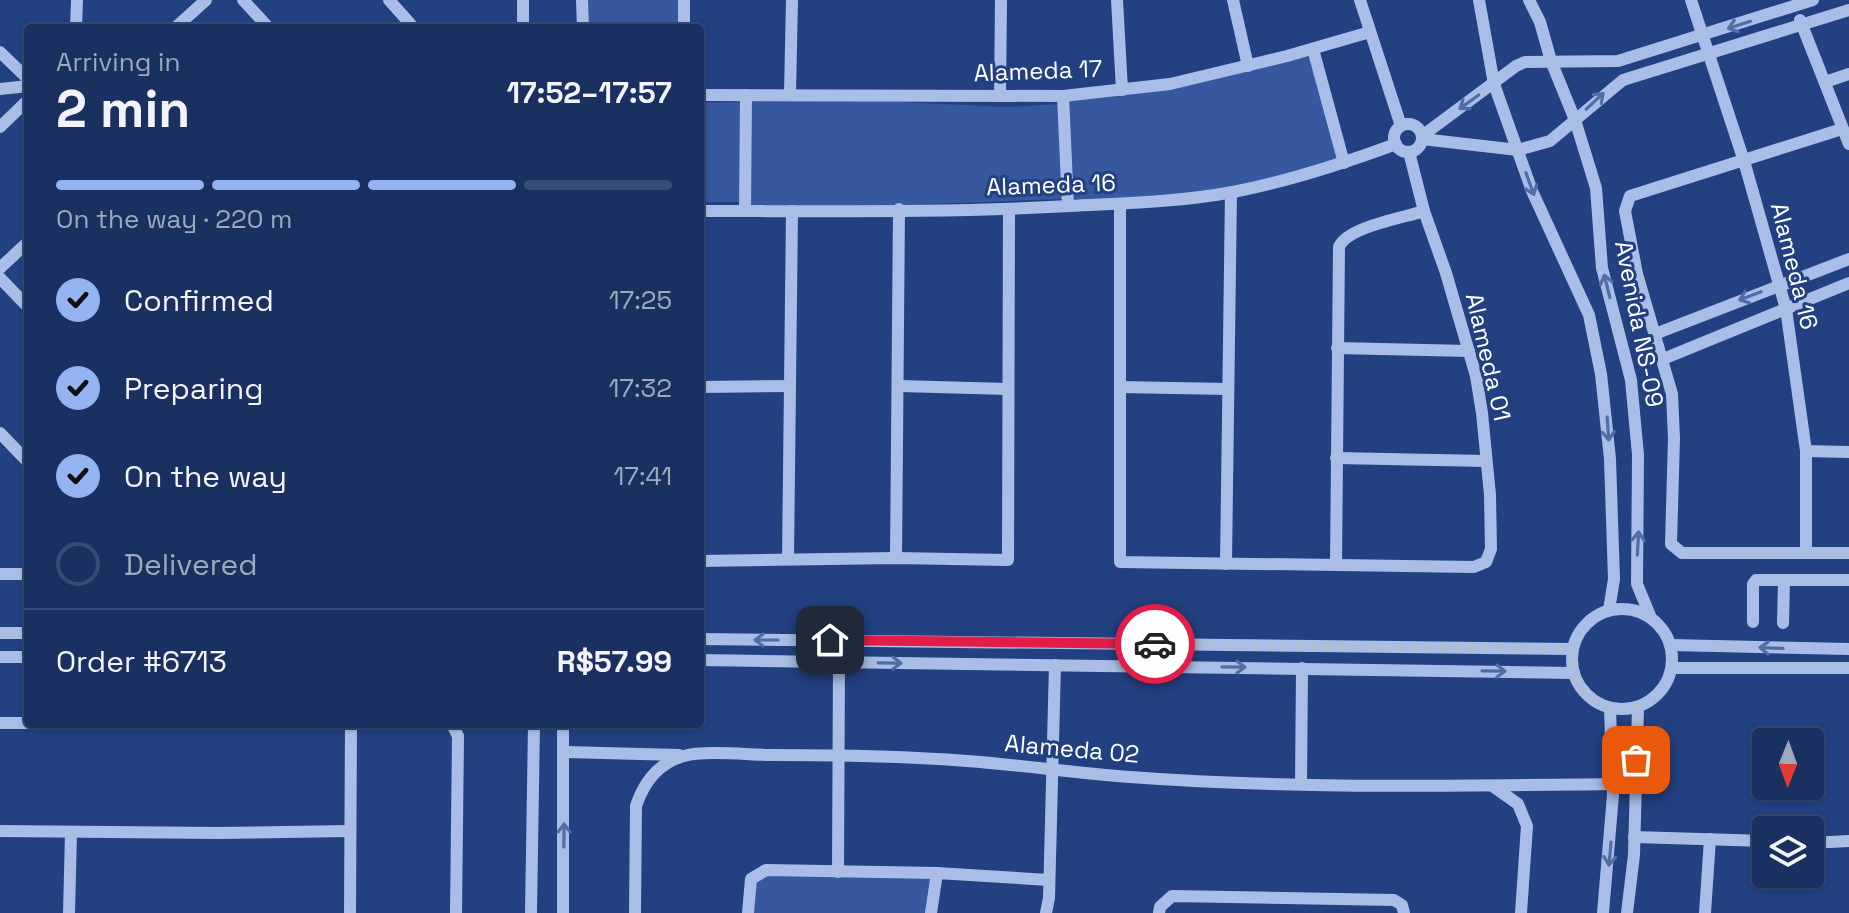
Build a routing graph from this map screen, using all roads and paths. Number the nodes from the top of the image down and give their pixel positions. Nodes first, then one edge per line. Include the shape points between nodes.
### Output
1 (77, 0) edge
2 (206, 0) edge
3 (243, 0) edge
4 (389, 0) edge
5 (523, 0) edge
6 (582, 0) edge
7 (684, 0) edge
8 (792, 0) edge
9 (1001, 0) edge
10 (1117, 0) edge
11 (1233, 0) edge
12 (1360, 0) edge
13 (1479, 0) edge
14 (1529, 0) edge
15 (1691, 0) edge
16 (1813, 0) edge
17 (1796, 3) edge
18 (1849, 10) edge
19 (76, 24) edge
20 (179, 24) edge
21 (265, 24) edge
22 (410, 24) edge
23 (523, 24) edge
24 (583, 24) edge
25 (684, 24) edge
26 (1801, 25) junction
27 (1370, 32) junction
28 (1704, 36) junction
29 (1313, 49) junction
30 (1709, 54) junction
31 (1, 56) edge
32 (1551, 61) junction
33 (1248, 66) junction
34 (1849, 74) edge
35 (24, 76) edge
36 (1825, 82) junction
37 (1494, 84) junction
38 (0, 89) edge
39 (24, 89) edge
40 (1122, 90) junction
41 (790, 94) junction
42 (704, 95) edge
43 (746, 95) junction
44 (1000, 96) junction
45 (1063, 96) junction
46 (24, 103) edge
47 (2, 120) edge
48 (1575, 120) junction
49 (1401, 126) junction
50 (1842, 129) junction
51 (1422, 137) junction
52 (1396, 144) junction
53 (1849, 144) edge
54 (1518, 150) junction
55 (1409, 152) junction
56 (1744, 161) junction
57 (1344, 163) junction
58 (1231, 192) junction
59 (1120, 204) junction
60 (1068, 206) junction
61 (899, 209) junction
62 (1009, 210) junction
63 (704, 211) edge
64 (745, 211) junction
65 (792, 211) junction
66 (1424, 211) junction
67 (24, 246) edge
68 (1849, 259) edge
69 (0, 268) edge
70 (0, 278) edge
71 (1849, 283) edge
72 (1780, 285) junction
73 (24, 303) edge
74 (1786, 309) junction
75 (1655, 334) junction
76 (1337, 348) junction
77 (1469, 351) junction
78 (1663, 359) junction
79 (790, 386) junction
80 (899, 386) junction
81 (704, 387) edge
82 (1120, 387) junction
83 (1008, 389) junction
84 (1228, 389) junction
85 (0, 433) edge
86 (1806, 451) junction
87 (1849, 452) edge
88 (24, 458) edge
89 (1336, 458) junction
90 (1486, 461) junction
91 (1806, 552) junction
92 (1849, 553) edge
93 (896, 558) junction
94 (788, 559) junction
95 (704, 561) edge
96 (1226, 564) junction
97 (1336, 565) junction
98 (0, 574) edge
99 (24, 574) edge
100 (1784, 580) junction
101 (1849, 580) edge
102 (1609, 610) junction
103 (1651, 618) junction
104 (1753, 622) dead end
105 (1783, 623) dead end
106 (0, 633) edge
107 (24, 633) edge
108 (704, 639) edge
109 (1671, 645) junction
110 (1572, 649) junction
111 (1849, 649) edge
112 (0, 657) edge
113 (24, 657) edge
114 (704, 660) edge
115 (839, 662) junction
116 (1055, 665) junction
117 (1302, 668) junction
118 (1672, 668) junction
119 (1849, 668) edge
120 (1574, 673) junction
121 (1638, 707) junction
122 (1610, 708) junction
123 (0, 723) edge
124 (24, 723) edge
125 (351, 728) edge
126 (454, 728) edge
127 (534, 728) edge
128 (563, 728) edge
129 (565, 752) junction
130 (686, 755) junction
131 (839, 755) junction
132 (1052, 771) junction
133 (1301, 784) junction
134 (1613, 784) junction
135 (1491, 785) junction
136 (0, 831) edge
137 (349, 831) junction
138 (71, 833) junction
139 (1634, 837) junction
140 (1710, 839) junction
141 (1752, 840) edge
142 (1849, 841) edge
143 (1824, 842) edge
144 (838, 872) junction
145 (937, 873) junction
146 (1049, 880) junction
147 (1302, 899) junction
148 (69, 913) edge
149 (350, 913) edge
150 (456, 913) edge
151 (531, 913) edge
152 (563, 913) edge
153 (635, 913) edge
154 (748, 913) edge
155 (931, 913) edge
156 (1046, 913) edge
157 (1159, 913) edge
158 (1299, 913) edge
159 (1404, 913) edge
160 (1521, 913) edge
161 (1603, 913) edge
162 (1627, 913) edge
163 (1705, 913) edge

1 - 19 street
2 - 20 street
3 - 21 street
4 - 22 street
5 - 23 street
6 - 24 street
7 - 25 street
8 - 41 street
9 - 44 street
10 - 40 street
11 - 33 street
12 - 27 street
13 - 37 street, Avenida NS-09
14 - 32 street, Avenida NS-09
15 - 28 street, Alameda 16
16 - 17 street
17 - 26 street
17 -> 28 street
18 - 26 street
26 - 30 street
26 - 36 street
27 - 29 street, Alameda 17
27 - 49 street
28 - 30 street, Alameda 16
28 - 32 street via 1618,61
29 - 33 street, Alameda 17
29 - 57 street
48 -> 30 street via 1623,80
30 - 56 street, Alameda 16
31 - 35 street
32 - 37 street via 1525,62
32 - 48 street, Avenida NS-09
33 - 40 street, Alameda 17
34 - 36 street
36 - 50 street
37 -> 51 street
37 - 54 street, Avenida NS-09
38 - 39 street
40 - 45 street, Alameda 17
41 - 43 street, Alameda 17
41 - 44 street, Alameda 17
42 - 43 street, Alameda 17
43 - 64 street
44 - 45 street, Alameda 17
45 - 60 street
46 - 47 street
48 - 54 street via 1550,141
103 -> 48 street, Avenida NS-09 via 1637,584 1638,455 1631,380 1602,268 1596,188
49 - 51 street via 1414,126
49 - 52 street
50 - 53 street
50 - 56 street
51 - 54 street
51 - 55 street via 1418,148
52 - 55 street
52 - 57 street, Alameda 16
54 -> 102 street, Avenida NS-09 via 1589,315 1601,374 1614,529
55 - 66 street, Alameda 01
56 - 72 street, Alameda 16
56 - 75 street via 1630,196 1627,219
57 - 58 street, Alameda 16
58 - 59 street, Alameda 16
58 - 84 street
59 - 60 street, Alameda 16
59 - 82 street
60 - 62 street, Alameda 16
61 - 62 street, Alameda 16
61 - 65 street, Alameda 16
61 - 80 street
62 - 83 street
63 - 64 street, Alameda 16
64 - 65 street, Alameda 16
65 - 79 street
66 - 76 street via 1351,233 1341,242
66 - 77 street, Alameda 01
67 - 69 street
68 - 72 street
70 - 73 street
71 - 74 street
72 - 74 street, Alameda 16
72 -> 75 street
74 - 78 street
74 - 86 street, Alameda 16
75 - 78 street
76 - 77 street
76 - 89 street
77 - 90 street, Alameda 01
78 - 91 street via 1674,412 1670,539 1676,550
79 - 81 street
79 - 94 street
80 - 83 street
80 - 93 street
82 - 84 street
82 - 96 street via 1120,562
83 - 93 street via 1008,560
84 - 96 street
85 - 88 street
86 - 87 street
86 - 91 street, Alameda 16
89 - 90 street
89 - 97 street
90 - 97 street, Alameda 01 via 1491,549 1486,562 1474,567
91 - 92 street
93 - 94 street
94 - 95 street
96 - 97 street
98 - 99 street
100 - 101 street
100 - 104 street via 1758,579 1753,584
100 - 105 street
102 - 103 street via 1627,609
102 - 110 street via 1585,625
103 - 109 street
106 - 107 street
110 -> 108 street
111 -> 109 street
109 - 118 street
110 - 120 street
112 - 113 street
114 - 115 street
115 -> 116 street
115 - 131 street
116 -> 117 street
116 - 132 street
117 -> 120 street
117 - 133 street
118 - 119 street
118 - 121 street via 1658,694
120 - 122 street via 1594,701
121 - 122 street
121 - 139 street
122 - 134 street
123 - 124 street
125 - 137 street
126 - 150 street
127 - 151 street
128 - 129 street
129 - 130 street, Alameda 02
152 -> 129 street
130 - 131 street, Alameda 02
130 - 153 street via 659,768 640,792
131 - 132 street, Alameda 02
131 - 144 street
132 - 133 street, Alameda 02
132 - 146 street
133 - 135 street, Alameda 02
134 - 135 street, Alameda 02
134 -> 161 street
135 - 160 street via 1524,812
136 - 138 street
137 - 138 street
137 - 149 street
138 - 148 street
139 - 140 street
139 - 162 street
140 - 141 street
140 - 163 street
142 - 143 street
144 - 145 street
144 - 154 street via 760,872 749,885
145 - 146 street
145 - 155 street
146 - 156 street
147 - 157 street via 1172,896
147 - 158 street
147 - 159 street via 1394,900

